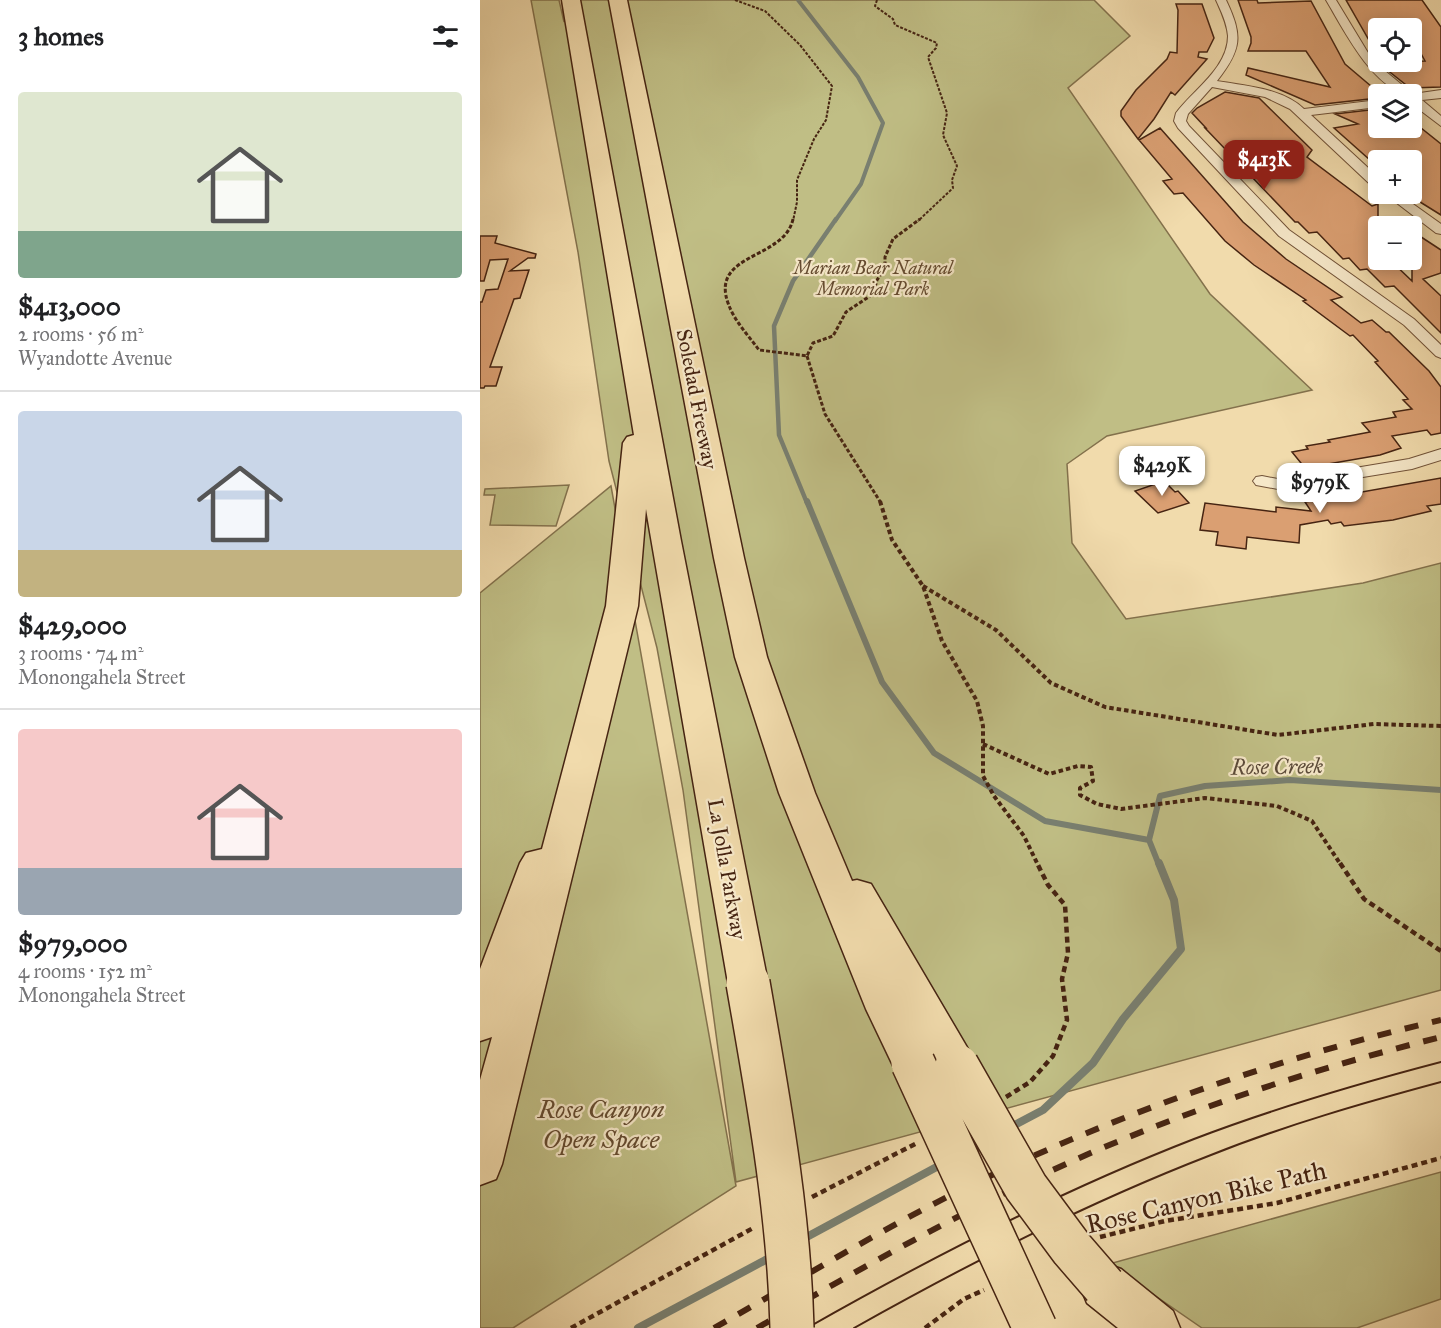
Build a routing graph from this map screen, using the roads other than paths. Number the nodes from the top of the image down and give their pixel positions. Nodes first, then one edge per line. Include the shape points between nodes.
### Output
1 (572, 0) edge
2 (618, 0) edge
3 (1221, 0) edge
4 (1331, 0) edge
5 (1208, 83) junction
6 (1395, 84) edge
7 (1441, 94) edge
8 (1422, 97) edge
9 (1368, 104) edge
10 (1422, 106) edge
11 (1300, 113) junction
12 (1441, 122) edge
13 (1368, 175) edge
14 (1404, 204) edge
15 (1441, 230) edge
16 (1441, 353) edge
17 (643, 412) junction
18 (1441, 454) edge
19 (1262, 481) dead end
20 (587, 751) junction
21 (797, 793) junction
22 (480, 1023) edge
23 (480, 1164) edge
24 (792, 1328) edge
25 (1035, 1328) edge
26 (1156, 1328) edge

1 - 17 highway
2 - 21 highway, Soledad Freeway via 743,624
3 - 5 street via 1233,41 1226,63
4 - 6 street via 1369,63
5 - 11 street via 1268,94
5 - 16 street via 1182,113 1180,121 1184,128 1284,233 1409,322
7 - 8 street
9 - 11 street
10 - 12 street
11 - 13 street
14 - 15 street
17 - 20 highway via 635,458 622,606
17 - 24 highway, La Jolla Parkway, bridge via 781,1182 792,1286
18 - 19 street via 1412,464 1283,485
20 - 22 highway via 536,871
20 - 23 highway
21 - 25 highway, bridge via 886,1009
21 - 26 highway, bridge via 1026,1186 1104,1286

